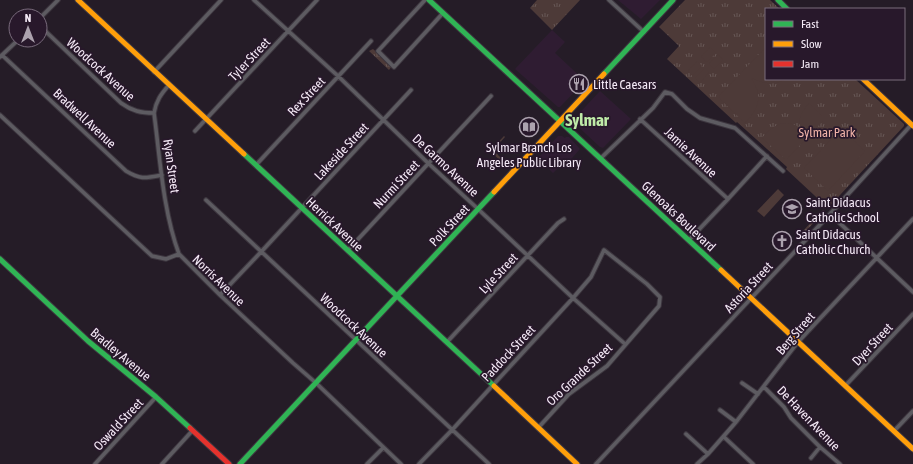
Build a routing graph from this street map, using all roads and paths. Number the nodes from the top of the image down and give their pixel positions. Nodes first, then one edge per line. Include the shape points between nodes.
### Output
1 (58, 0) edge
2 (221, 0) edge
3 (254, 0) edge
4 (317, 0) edge
5 (425, 0) edge
6 (429, 0) edge
7 (608, 0) edge
8 (673, 0) edge
9 (778, 0) edge
10 (80, 1) edge
11 (786, 8) edge
12 (48, 10) edge
13 (443, 13) junction
14 (288, 32) junction
15 (644, 32) junction
16 (48, 34) edge
17 (371, 41) dead end
18 (10, 48) edge
19 (1, 56) edge
20 (154, 72) junction
21 (338, 76) junction
22 (864, 80) edge
23 (169, 85) junction
24 (411, 90) dead end
25 (491, 96) dead end
26 (154, 113) junction
27 (0, 115) edge
28 (640, 119) junction
29 (206, 120) junction
30 (383, 120) junction
31 (560, 121) junction
32 (913, 124) edge
33 (195, 131) dead end
34 (767, 156) junction
35 (601, 158) junction
36 (428, 163) junction
37 (256, 165) junction
38 (783, 171) dead end
39 (162, 175) junction
40 (728, 199) junction
41 (206, 200) dead end
42 (301, 207) junction
43 (478, 208) junction
44 (830, 214) junction
45 (564, 219) dead end
46 (913, 219) edge
47 (689, 240) junction
48 (348, 250) junction
49 (604, 250) joint
50 (261, 252) junction
51 (179, 254) junction
52 (528, 256) junction
53 (0, 259) edge
54 (877, 259) junction
55 (913, 292) edge
56 (220, 295) junction
57 (397, 297) junction
58 (573, 298) junction
59 (751, 299) junction
60 (913, 314) edge
61 (356, 340) junction
62 (447, 342) junction
63 (798, 342) junction
64 (625, 344) junction
65 (316, 383) junction
66 (742, 383) dead end
67 (492, 384) junction
68 (845, 386) junction
69 (764, 387) junction
70 (758, 394) junction
71 (156, 397) junction
72 (720, 410) dead end
73 (913, 410) edge
74 (736, 422) junction
75 (538, 428) junction
76 (193, 430) junction
77 (452, 430) junction
78 (894, 431) junction
79 (686, 434) dead end
80 (724, 437) junction
81 (820, 447) junction
82 (383, 448) junction
83 (913, 449) edge
84 (708, 454) junction
85 (811, 458) dead end
86 (95, 464) edge
87 (162, 464) edge
88 (229, 464) edge
89 (240, 464) edge
90 (367, 464) edge
91 (401, 464) edge
92 (419, 464) edge
93 (489, 464) edge
94 (577, 464) edge
95 (596, 464) edge
96 (697, 464) edge
97 (753, 464) edge
98 (840, 464) edge

1 - 12 street
2 - 20 street
3 - 14 street, De Garmo Avenue
4 - 14 street, Tyler Street
5 - 13 street via 378,51 394,67
6 - 13 main road, Glenoaks Boulevard
7 - 15 street
8 - 15 main road, Polk Street
9 - 11 main road
10 - 20 main road, Herrick Avenue
13 - 31 main road, Glenoaks Boulevard
14 - 21 street, De Garmo Avenue
14 - 29 street, Tyler Street
15 - 31 main road, Polk Street
16 - 26 street, Woodcock Avenue via 121,103 131,110
17 - 21 street, Rex Street
18 - 19 street
19 - 39 street, Bradwell Avenue via 126,171 138,177
20 - 23 main road, Herrick Avenue
21 - 30 street, De Garmo Avenue
21 - 37 street, Rex Street
22 - 32 main road
23 - 26 street, Ryan Street via 156,103
23 - 29 main road, Herrick Avenue
24 - 30 street, Lakeside Street
25 - 36 street, Nurmi Street
26 - 39 street, Ryan Street
27 - 51 street, Norris Avenue via 152,256 166,259
28 - 34 street via 653,108 664,92 672,94 700,118 735,128
28 - 35 street
28 - 40 street, Jamie Avenue
29 - 33 street, Tyler Street
29 - 37 main road, Herrick Avenue
30 - 36 street, De Garmo Avenue
30 - 42 street, Lakeside Street
31 - 35 main road, Glenoaks Boulevard
31 - 43 main road, Polk Street
32 - 44 street, Astoria Street
34 - 38 street
34 - 40 street
35 - 47 main road, Glenoaks Boulevard
36 - 43 street, De Garmo Avenue
36 - 48 street, Nurmi Street
37 - 42 main road, Herrick Avenue
39 - 51 street, Ryan Street via 172,236
40 - 47 street
41 - 50 street, Woodcock Avenue
42 - 48 main road, Herrick Avenue
42 - 50 street, Lakeside Street
43 - 52 street, De Garmo Avenue
43 - 57 main road, Polk Street
44 - 54 street
44 - 59 street, Astoria Street
45 - 52 street, Lyle Street via 558,222
46 - 54 street, Berg Street
47 - 59 main road, Glenoaks Boulevard
48 - 57 main road, Herrick Avenue
49 - 58 street, Paddock Street via 590,276
49 - 64 street, Oro Grande Street via 660,297 659,306
50 - 56 street, Lakeside Street
50 - 61 street, Woodcock Avenue
51 - 56 street, Norris Avenue
52 - 58 street, De Garmo Avenue
52 - 62 street, Lyle Street
53 - 71 main road, Bradley Avenue via 88,341
54 - 55 street
54 - 63 street, Berg Street
56 - 65 street, Norris Avenue
57 - 61 main road, Polk Street
57 - 62 main road, Herrick Avenue
58 - 64 street, De Garmo Avenue
58 - 67 street, Paddock Street
59 - 63 main road, Glenoaks Boulevard
59 - 95 street, Astoria Street
60 - 68 street, Dyer Street
61 - 65 main road, Polk Street
61 - 77 street, Woodcock Avenue
62 - 67 main road, Herrick Avenue
63 - 68 main road, Glenoaks Boulevard
63 - 69 street, Berg Street
64 - 75 street, Oro Grande Street via 606,366 569,394
65 - 82 street, Norris Avenue
65 - 89 main road, Polk Street
66 - 70 street, De Haven Avenue
67 - 75 main road, Herrick Avenue
67 - 77 street, Paddock Street
68 - 78 main road, Glenoaks Boulevard
69 - 70 street, Berg Street
69 - 81 street, De Haven Avenue
70 - 74 street, Berg Street
71 - 76 main road, Bradley Avenue
71 - 86 street, Oswald Street
72 - 74 street
73 - 78 street
74 - 80 street, Berg Street
75 - 94 main road, Herrick Avenue
76 - 87 street
76 - 88 main road, Bradley Avenue
77 - 92 street, Paddock Street
77 - 93 street, Woodcock Avenue
78 - 83 main road, Glenoaks Boulevard
79 - 84 street
80 - 84 street, Berg Street
80 - 97 street
81 - 85 street
81 - 98 street, De Haven Avenue
82 - 90 street
82 - 91 street, Norris Avenue
84 - 96 street, Berg Street

